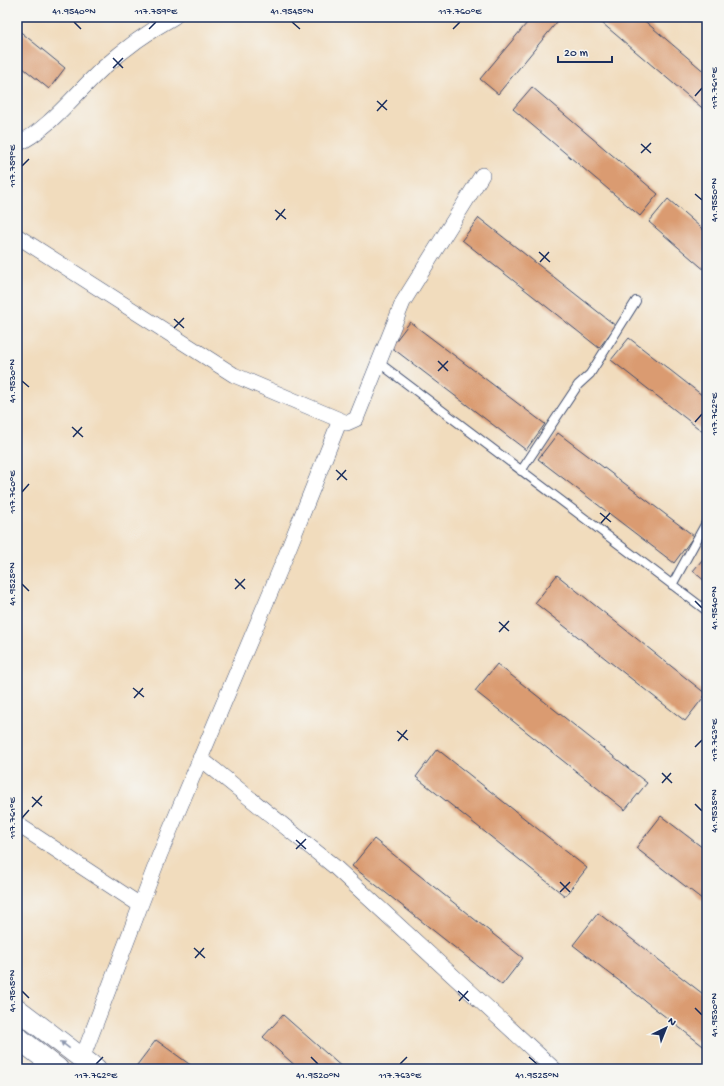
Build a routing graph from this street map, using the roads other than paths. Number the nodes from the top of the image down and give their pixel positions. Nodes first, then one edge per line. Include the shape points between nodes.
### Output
1 (174, 17) edge
2 (17, 144) edge
3 (482, 175) dead end
4 (17, 236) edge
5 (636, 301) dead end
6 (378, 362) junction
7 (340, 420) junction
8 (521, 471) junction
9 (707, 521) edge
10 (672, 585) junction
11 (707, 612) edge
12 (200, 758) junction
13 (17, 824) edge
14 (140, 905) junction
15 (17, 1008) edge
16 (17, 1037) edge
17 (89, 1064) edge
18 (58, 1069) edge
19 (554, 1069) edge

1 - 2 street via 157,26 103,69 42,128
3 - 6 street via 403,302
4 - 7 street via 234,375
5 - 8 lane via 590,374 578,386
6 - 7 street via 356,419 347,423
6 - 8 lane
7 - 12 street
8 - 10 lane
9 - 10 lane
10 - 11 lane
12 - 14 street
12 - 19 street via 335,867
13 - 14 street
14 - 17 street
17 -> 15 main road
16 - 18 main road

